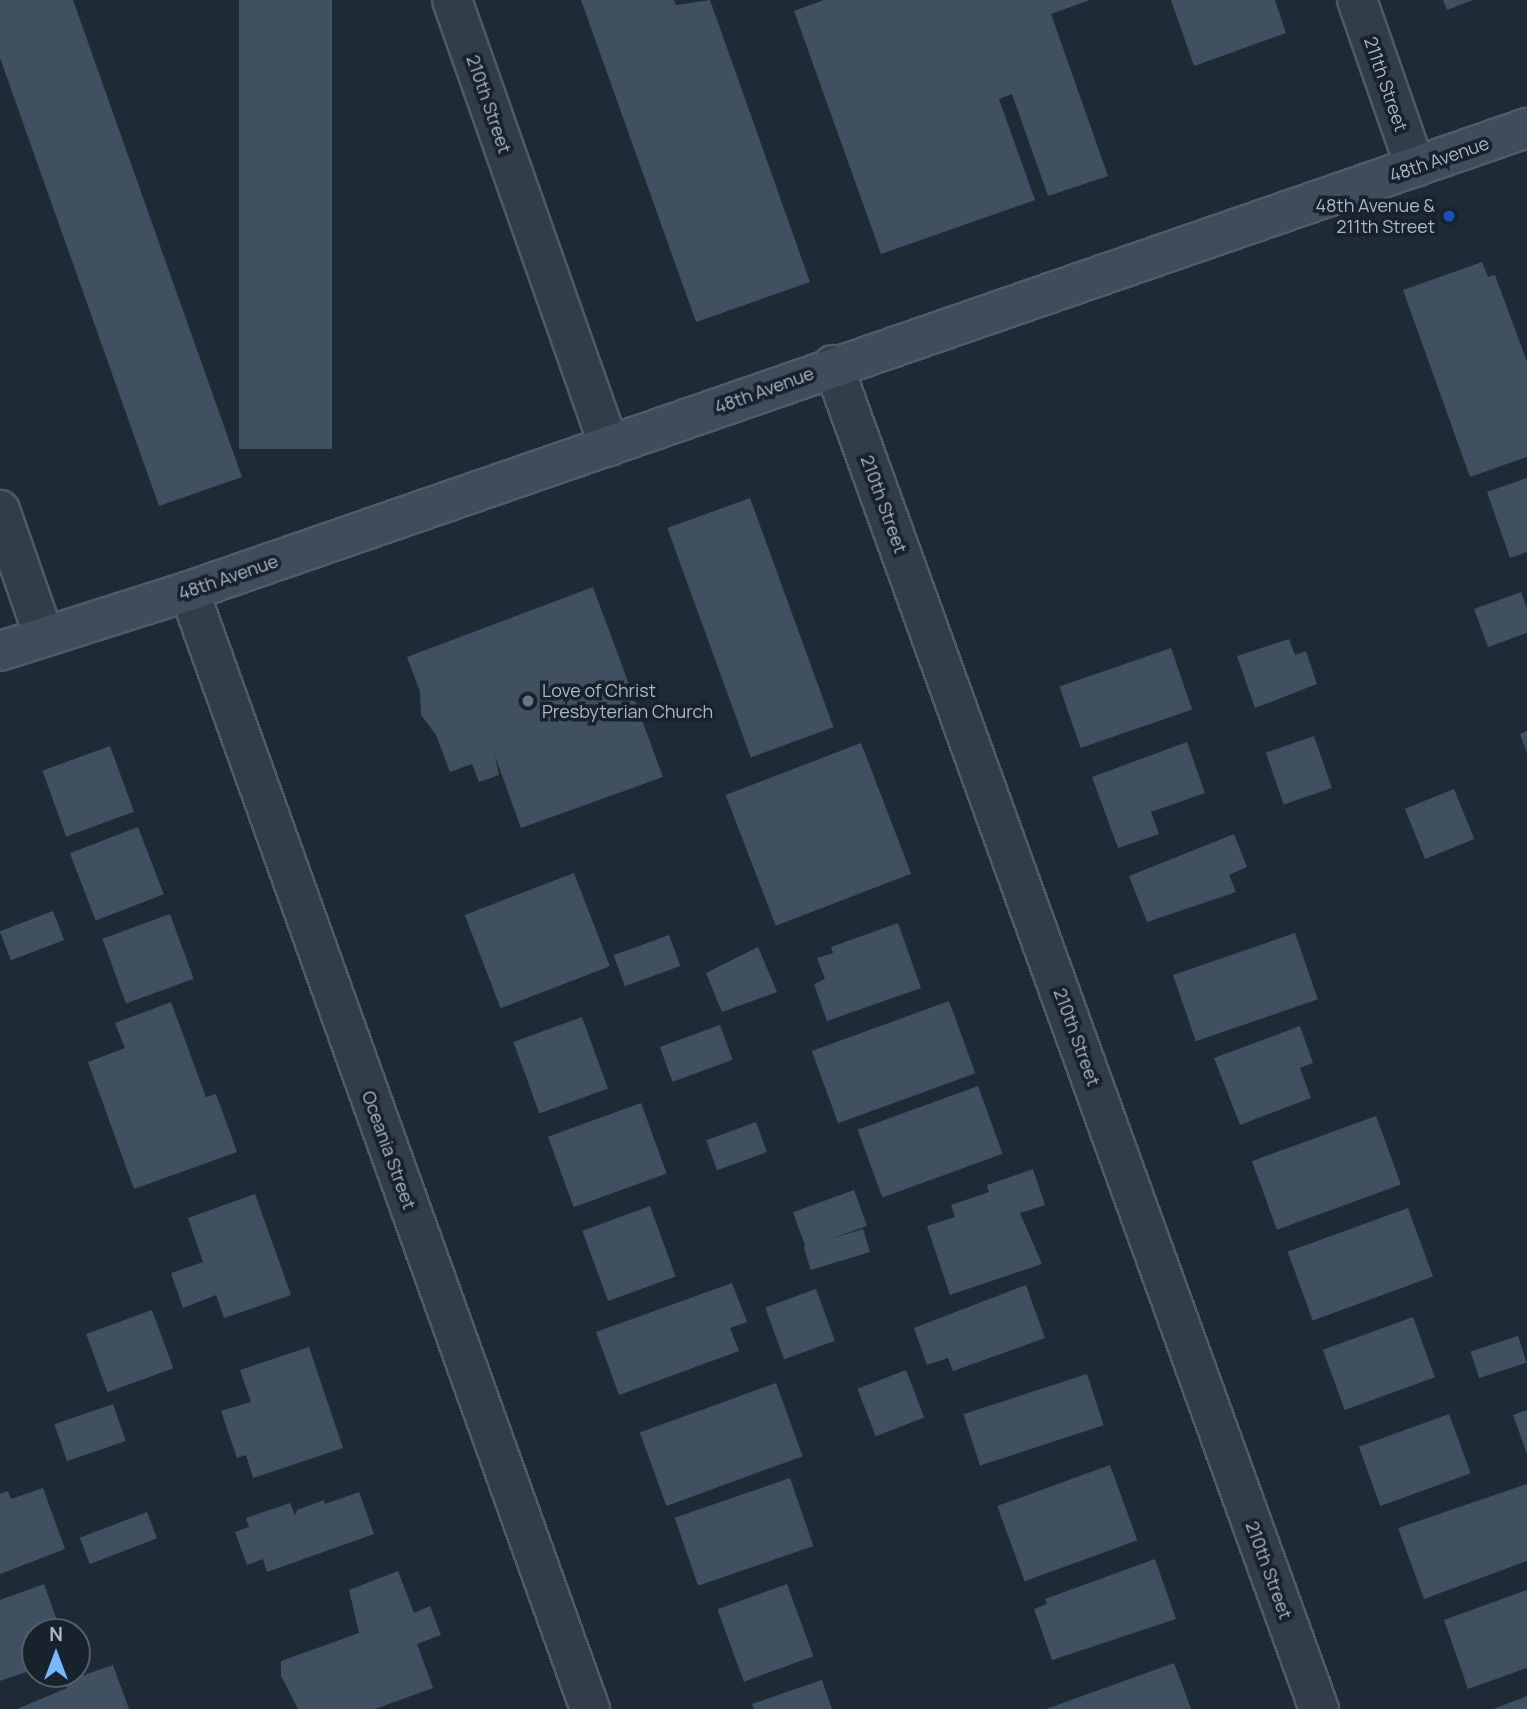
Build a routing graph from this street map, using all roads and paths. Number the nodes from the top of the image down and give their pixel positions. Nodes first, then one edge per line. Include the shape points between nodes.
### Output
1 (452, 0) edge
2 (1357, 0) edge
3 (1527, 128) edge
4 (1415, 167) junction
5 (833, 365) junction
6 (609, 446) junction
7 (0, 510) edge
8 (189, 591) junction
9 (44, 636) junction
10 (0, 652) edge
11 (590, 1709) edge
12 (1320, 1709) edge

1 - 6 street, 210th Street
2 - 4 street, 211th Street
3 - 4 street, 48th Avenue
4 - 5 street, 48th Avenue
5 - 6 street, 48th Avenue
5 - 12 street, 210th Street
6 - 8 street, 48th Avenue
7 - 9 street
8 - 9 street, 48th Avenue
8 - 11 street, Oceania Street
9 - 10 street, 48th Avenue

